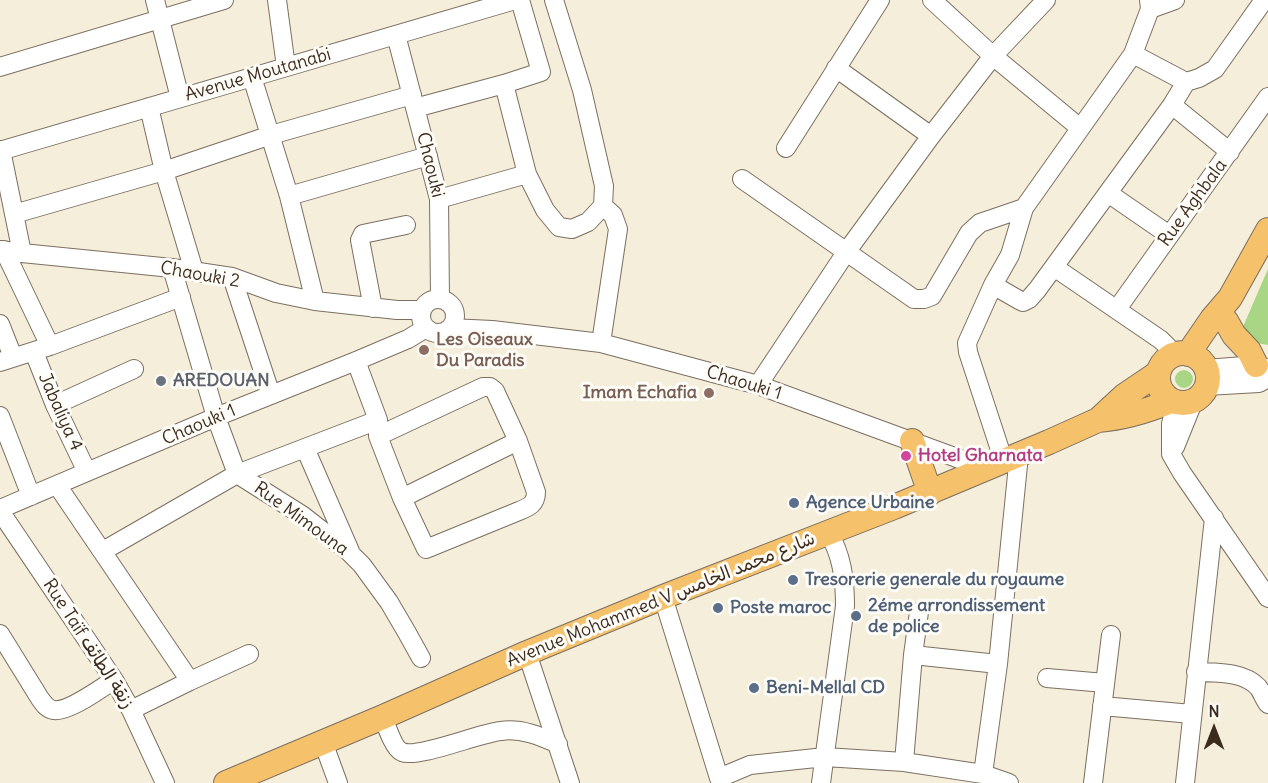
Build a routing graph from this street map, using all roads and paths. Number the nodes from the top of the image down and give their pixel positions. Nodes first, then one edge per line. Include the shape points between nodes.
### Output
1 (155, 0) edge
2 (277, 0) edge
3 (520, 0) edge
4 (554, 0) edge
5 (880, 0) edge
6 (932, 0) edge
7 (1046, 0) edge
8 (1175, 0) edge
9 (1264, 0) edge
10 (215, 1) edge
11 (502, 2) edge
12 (1150, 4) edge
13 (160, 19) junction
14 (396, 35) junction
15 (1133, 54) junction
16 (993, 57) junction
17 (0, 67) edge
18 (286, 67) junction
19 (836, 68) junction
20 (252, 77) junction
21 (1186, 82) junction
22 (504, 84) junction
23 (1268, 97) edge
24 (180, 98) junction
25 (414, 101) junction
26 (1172, 105) junction
27 (149, 107) junction
28 (1080, 128) junction
29 (271, 135) junction
30 (931, 136) junction
31 (786, 148) dead end
32 (0, 150) edge
33 (1230, 152) junction
34 (428, 156) junction
35 (164, 171) junction
36 (527, 174) junction
37 (742, 179) dead end
38 (1108, 193) junction
39 (289, 196) junction
40 (440, 199) junction
41 (603, 206) junction
42 (1024, 208) junction
43 (14, 214) junction
44 (406, 225) dead end
45 (1268, 230) edge
46 (1169, 235) junction
47 (2, 250) edge
48 (847, 251) junction
49 (22, 253) junction
50 (1054, 267) junction
51 (172, 268) junction
52 (194, 271) junction
53 (232, 276) junction
54 (993, 285) junction
55 (181, 297) junction
56 (440, 298) junction
57 (315, 301) junction
58 (373, 308) junction
59 (1117, 309) junction
60 (1228, 310) junction
61 (453, 321) junction
62 (425, 322) junction
63 (0, 324) edge
64 (601, 343) junction
65 (42, 349) junction
66 (7, 360) edge
67 (356, 361) junction
68 (134, 369) dead end
69 (1264, 371) edge
70 (1186, 378) junction
71 (758, 385) junction
72 (271, 395) junction
73 (55, 405) junction
74 (0, 416) edge
75 (216, 417) junction
76 (378, 428) junction
77 (518, 441) junction
78 (912, 441) junction
79 (305, 448) junction
80 (1003, 462) junction
81 (87, 472) junction
82 (237, 474) junction
83 (57, 485) junction
84 (930, 493) junction
85 (31, 496) junction
86 (402, 498) junction
87 (0, 510) edge
88 (1214, 518) junction
89 (828, 532) junction
90 (103, 551) junction
91 (352, 555) junction
92 (663, 597) junction
93 (1268, 598) edge
94 (919, 612) dead end
95 (1111, 635) dead end
96 (2, 641) edge
97 (527, 653) junction
98 (249, 654) dead end
99 (913, 655) junction
100 (421, 658) dead end
101 (998, 664) junction
102 (1197, 672) junction
103 (1047, 678) dead end
104 (114, 680) junction
105 (190, 681) junction
106 (1105, 683) junction
107 (1268, 704) edge
108 (1102, 706) junction
109 (131, 710) junction
110 (1192, 714) junction
111 (383, 717) junction
112 (323, 742) junction
113 (558, 744) junction
114 (825, 757) junction
115 (904, 762) junction
116 (983, 774) junction
117 (713, 781) edge
118 (165, 783) edge
119 (226, 783) edge
120 (338, 783) edge
121 (570, 783) edge
122 (821, 783) edge
123 (1009, 783) edge
124 (1093, 783) edge
125 (1185, 783) edge

1 - 13 street
2 - 18 street
3 - 22 street via 541,72
4 - 41 street via 584,101 604,186
5 - 19 street
6 - 16 street
7 - 16 street
8 - 12 street
9 - 21 street via 1215,69
10 - 13 street
11 - 14 street, Avenue Moutanabi
12 - 15 street
13 - 17 street
13 - 24 street
14 - 18 street, Avenue Moutanabi
14 - 25 street, Chaouki
15 - 21 street
15 - 28 street
16 - 28 street
16 - 30 street
18 - 20 street, Avenue Moutanabi
19 - 30 street
19 - 31 street
20 - 24 street, Avenue Moutanabi
20 - 29 street
21 - 26 street
22 - 25 street
22 - 36 street
23 - 33 street, Rue Aghbala
24 - 27 street, Avenue Moutanabi
25 - 29 street
25 - 34 street, Chaouki
26 - 33 street
26 - 38 street
27 - 32 street, Avenue Moutanabi
27 - 35 street
28 - 42 street
29 - 35 street
29 - 39 street
30 - 48 street
32 - 43 street
33 - 46 street, Rue Aghbala
34 - 39 street
34 - 40 street, Chaouki
35 - 43 street
35 - 52 street
36 - 40 street
36 - 41 street via 545,210 559,227 572,230 588,222
37 - 48 street
38 - 46 street
38 - 50 street
39 - 57 street
40 - 56 street, Chaouki
41 - 64 street via 613,215 618,229
42 - 48 street via 980,223 969,233 932,296 924,299 914,299
42 - 54 street via 1010,255
43 - 49 street
44 - 58 street via 363,234 360,240
45 - 60 main road, Avenue Mohammed V شارع محمد الخامس
46 - 59 street, Rue Aghbala
47 - 49 street, Chaouki 2
47 - 65 street, Jabaliya 4
48 - 71 street
49 - 51 street, Chaouki 2
50 - 54 street via 1023,302
50 - 59 street
51 - 52 street, Chaouki 2
51 - 55 street, Rue Mimouna
52 - 53 street, Chaouki 2
53 - 57 street, Chaouki 2 via 276,293
53 - 72 street
54 - 80 street via 967,343
55 - 65 street
55 - 75 street, Rue Mimouna
56 - 61 street via 450,303
56 - 62 street via 427,303
57 - 58 street, Chaouki 2
58 - 62 street, Chaouki 2 via 397,310
59 - 70 street via 1161,340
60 - 69 main road via 1234,335
60 - 70 main road, Avenue Mohammed V شارع محمد الخامس
61 - 62 street via 440,333
61 - 64 street, Chaouki 1 via 492,330
62 - 67 street, Chaouki 1 via 426,328 408,339
63 - 66 street
64 - 71 street, Chaouki 1
65 - 66 street
65 - 73 street, Jabaliya 4
67 - 72 street, Chaouki 1
67 - 76 street
68 - 73 street
69 - 70 street via 1259,382 1237,385
70 - 80 main road, Avenue Mohammed V شارع محمد الخامس via 1124,396 1098,420
70 - 88 street via 1171,424 1171,454
71 - 78 street, Chaouki 1
72 - 75 street, Chaouki 1
73 - 81 street, Jabaliya 4
74 - 85 street
75 - 81 street, Chaouki 1
75 - 82 street, Rue Mimouna
76 - 77 street, Rue Mimouna via 490,387
76 - 79 street, Rue Mimouna
76 - 86 street
77 - 86 street
77 - 86 street via 536,492 530,506 426,549
78 - 80 street, Chaouki 1
78 - 84 main road
79 - 82 street, Rue Mimouna
79 - 91 street
80 - 84 main road, Avenue Mohammed V شارع محمد الخامس
80 - 101 street
81 - 83 street, Chaouki 1
82 - 90 street, Rue Mimouna
82 - 91 street, Rue Mimouna via 302,515
83 - 85 street, Chaouki 1
83 - 90 street
84 - 89 main road, Avenue Mohammed V شارع محمد الخامس
85 - 87 street, Chaouki 1
87 - 104 street, Rue Taïf زنقة الطائف
88 - 93 street
88 - 102 street
89 - 92 main road, Avenue Mohammed V شارع محمد الخامس
89 - 114 street via 840,555 845,606
90 - 105 street
91 - 100 street, Rue Mimouna via 389,602
92 - 97 main road, Avenue Mohammed V شارع محمد الخامس
92 - 117 street
94 - 99 street
95 - 106 street
96 - 104 street via 50,709 58,711 70,706
97 - 111 main road, Avenue Mohammed V شارع محمد الخامس
97 - 113 street
98 - 105 street
99 - 101 street
99 - 115 street
101 - 116 street
102 - 107 street via 1248,679
102 - 110 street
103 - 106 street
104 - 109 street, Rue Taïf زنقة الطائف
105 - 109 street
106 - 108 street
108 - 110 street
108 - 124 street
109 - 118 street, Rue Taïf زنقة الطائف
110 - 125 street
111 - 112 main road, Avenue Mohammed V شارع محمد الخامس
111 - 113 street via 396,747 403,753 508,730
112 - 119 main road, Avenue Mohammed V شارع محمد الخامس
112 - 120 street
113 - 121 street
114 - 115 street
114 - 117 street via 750,765
114 - 122 street
115 - 116 street
116 - 123 street

